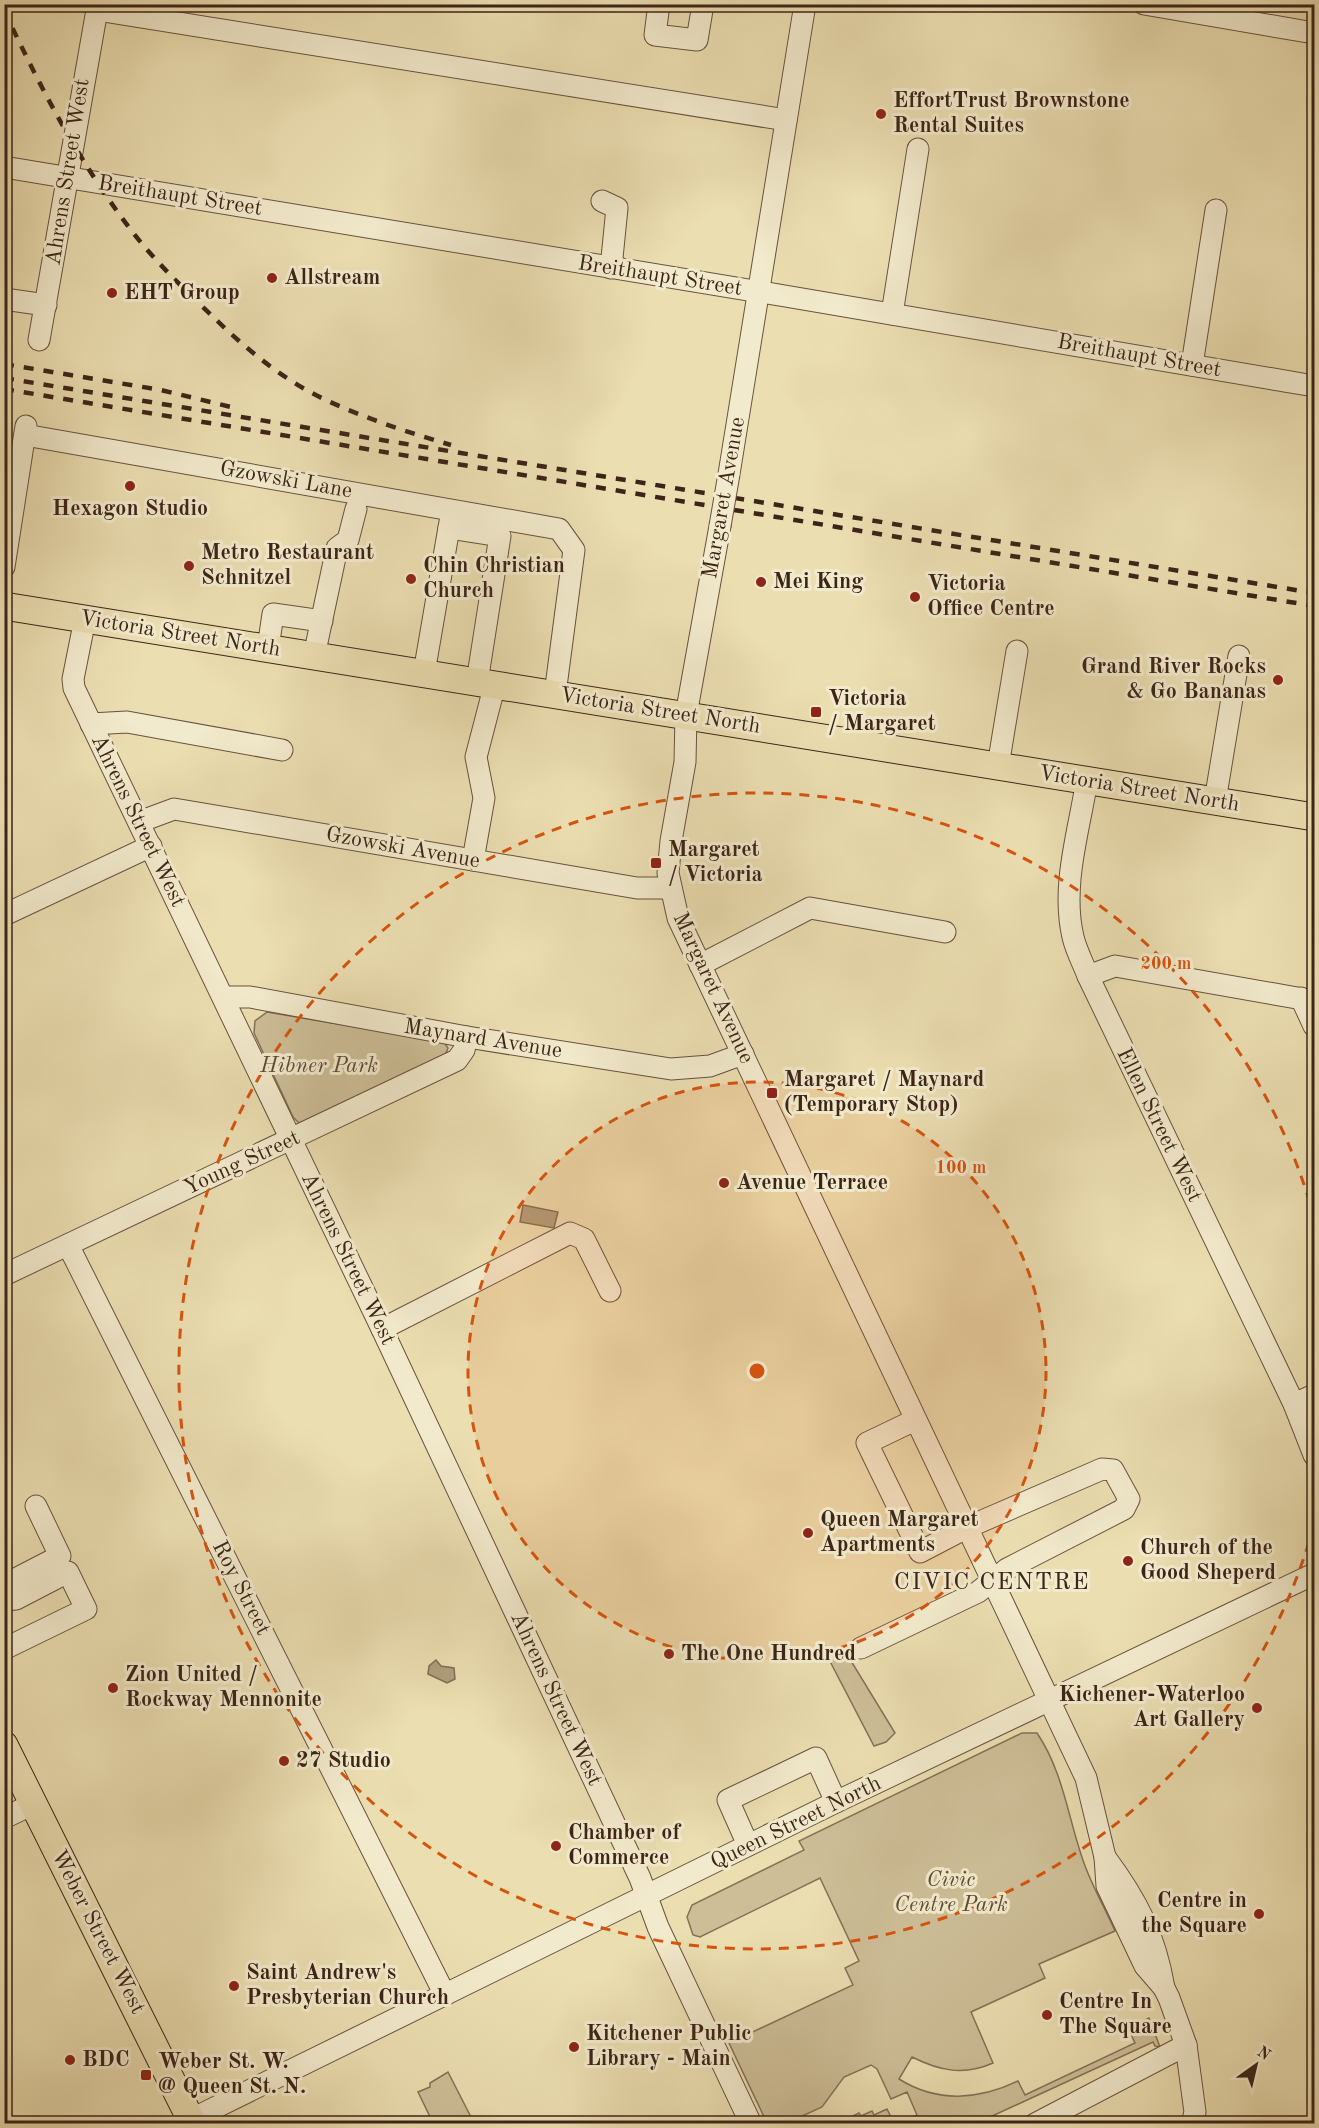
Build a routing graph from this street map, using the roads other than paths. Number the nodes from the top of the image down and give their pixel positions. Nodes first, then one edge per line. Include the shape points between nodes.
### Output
1 (659, 4) edge
2 (703, 4) edge
3 (805, 4) edge
4 (1144, 4) edge
5 (97, 7) edge
6 (1314, 33) edge
7 (786, 120) junction
8 (918, 149) dead end
9 (4, 167) edge
10 (69, 178) junction
11 (602, 201) dead end
12 (1216, 210) dead end
13 (611, 268) junction
14 (757, 292) junction
15 (4, 299) edge
16 (46, 305) junction
17 (892, 314) junction
18 (39, 340) dead end
19 (1192, 365) junction
20 (1314, 386) edge
21 (356, 509) dead end
22 (9, 517) edge
23 (451, 519) junction
24 (4, 567) edge
25 (4, 606) edge
26 (85, 619) junction
27 (322, 621) junction
28 (268, 648) junction
29 (1017, 651) dead end
30 (314, 656) junction
31 (1239, 656) dead end
32 (424, 673) junction
33 (486, 683) junction
34 (555, 694) junction
35 (686, 715) junction
36 (91, 724) junction
37 (282, 750) dead end
38 (998, 766) junction
39 (1087, 780) junction
40 (1215, 801) junction
41 (1314, 817) edge
42 (139, 822) junction
43 (151, 846) junction
44 (473, 860) junction
45 (670, 888) junction
46 (4, 915) edge
47 (945, 932) dead end
48 (700, 965) junction
49 (1088, 976) junction
50 (223, 997) junction
51 (1308, 999) edge
52 (1314, 1026) edge
53 (466, 1038) junction
54 (742, 1054) junction
55 (291, 1140) junction
56 (68, 1245) junction
57 (4, 1275) edge
58 (610, 1291) dead end
59 (381, 1329) junction
60 (1314, 1395) edge
61 (1294, 1404) junction
62 (915, 1420) junction
63 (1314, 1455) edge
64 (36, 1506) dead end
65 (966, 1528) junction
66 (1314, 1574) edge
67 (992, 1580) junction
68 (4, 1585) edge
69 (4, 1600) edge
70 (861, 1648) dead end
71 (4, 1649) edge
72 (1049, 1701) junction
73 (4, 1745) edge
74 (836, 1802) junction
75 (33, 1804) junction
76 (4, 1818) edge
77 (748, 1845) junction
78 (648, 1897) junction
79 (445, 1995) junction
80 (1186, 2045) junction
81 (1192, 2086) junction
82 (1055, 2119) edge
83 (189, 2122) edge
84 (751, 2124) edge
85 (1035, 2124) edge
86 (1180, 2124) edge
87 (1192, 2124) edge

1 - 2 street via 655,35 697,40
3 - 7 street, Margaret Avenue
4 - 6 street
5 - 7 street
5 - 10 street, Ahrens Street West
7 - 14 street, Margaret Avenue
8 - 17 street
9 - 10 street, Breithaupt Street
10 - 13 street, Breithaupt Street
10 - 16 street, Ahrens Street West
11 - 13 street via 617,208
12 - 19 street
13 - 14 street, Breithaupt Street
14 - 17 street, Breithaupt Street
14 - 35 street, Margaret Avenue, bridge
15 - 16 street
16 - 18 street, Ahrens Street West
17 - 19 street, Breithaupt Street
19 - 20 street, Breithaupt Street
21 - 27 street via 348,540 337,549
22 - 23 street, Gzowski Lane via 26,430
22 - 24 street
23 - 32 street
23 - 33 street via 500,536
23 - 34 street, Gzowski Lane via 559,529 574,550
25 - 26 main road, Victoria Street North
26 - 28 main road, Victoria Street North
26 - 36 street, Ahrens Street West via 73,679
27 - 28 street via 273,614
27 - 30 street
28 - 30 main road, Victoria Street North
29 - 38 street
30 - 32 main road, Victoria Street North
31 - 40 street
32 - 33 main road, Victoria Street North
33 - 34 main road, Victoria Street North
33 - 44 street via 476,757 484,798
34 - 35 main road, Victoria Street North
35 - 38 main road, Victoria Street North
35 - 45 street, Margaret Avenue via 685,762 668,873
36 - 37 street via 127,722
36 - 42 street, Ahrens Street West
38 - 39 main road, Victoria Street North
39 - 40 main road, Victoria Street North
39 - 49 street, Ellen Street West via 1071,869 1069,906 1073,938
40 - 41 main road, Victoria Street North
42 - 43 street, Ahrens Street West
42 - 44 street, Gzowski Avenue via 174,809
43 - 46 street
43 - 50 street, Ahrens Street West
44 - 45 street, Gzowski Avenue via 637,888
45 - 48 street, Margaret Avenue via 678,918
47 - 48 street via 810,908
48 - 54 street, Margaret Avenue
49 - 51 street via 1114,966
49 - 61 street, Ellen Street West
50 - 53 street, Maynard Avenue via 250,997
50 - 55 street, Ahrens Street West
51 - 52 street
53 - 54 street, Maynard Avenue via 671,1069 710,1066
53 - 55 street, Young Street via 457,1060
54 - 62 street, Margaret Avenue
55 - 56 street, Young Street
55 - 59 street, Ahrens Street West
56 - 57 street, Young Street
56 - 79 street, Roy Street
58 - 59 street via 584,1239 570,1233
59 - 78 street, Ahrens Street West
60 - 61 street
61 - 63 street, Ellen Street West
62 - 65 street, Margaret Avenue
62 - 65 street via 867,1443 914,1556
64 - 68 street via 60,1556
65 - 67 street, Margaret Avenue
65 - 67 street via 1102,1469 1113,1470 1129,1499 1124,1509
66 - 72 street, Queen Street North
67 - 70 street via 978,1592
67 - 72 street, Margaret Avenue
69 - 71 street via 16,1599 68,1572 86,1609
72 - 74 street, Queen Street North
72 - 80 street, Margaret Avenue via 1086,1778 1105,1857 1144,1917 1158,1953 1164,1988
73 - 75 main road, Weber Street West
74 - 77 street, Queen Street North
74 - 77 street via 816,1758 728,1800
75 - 76 street
75 - 83 main road, Weber Street West
77 - 78 street, Queen Street North
78 - 79 street, Queen Street North
78 - 84 street, Ahrens Street West via 658,1927
79 - 83 street, Queen Street North
80 - 81 street, Margaret Avenue
80 - 82 street
81 - 86 street
81 - 87 street, Margaret Avenue
82 - 85 street

